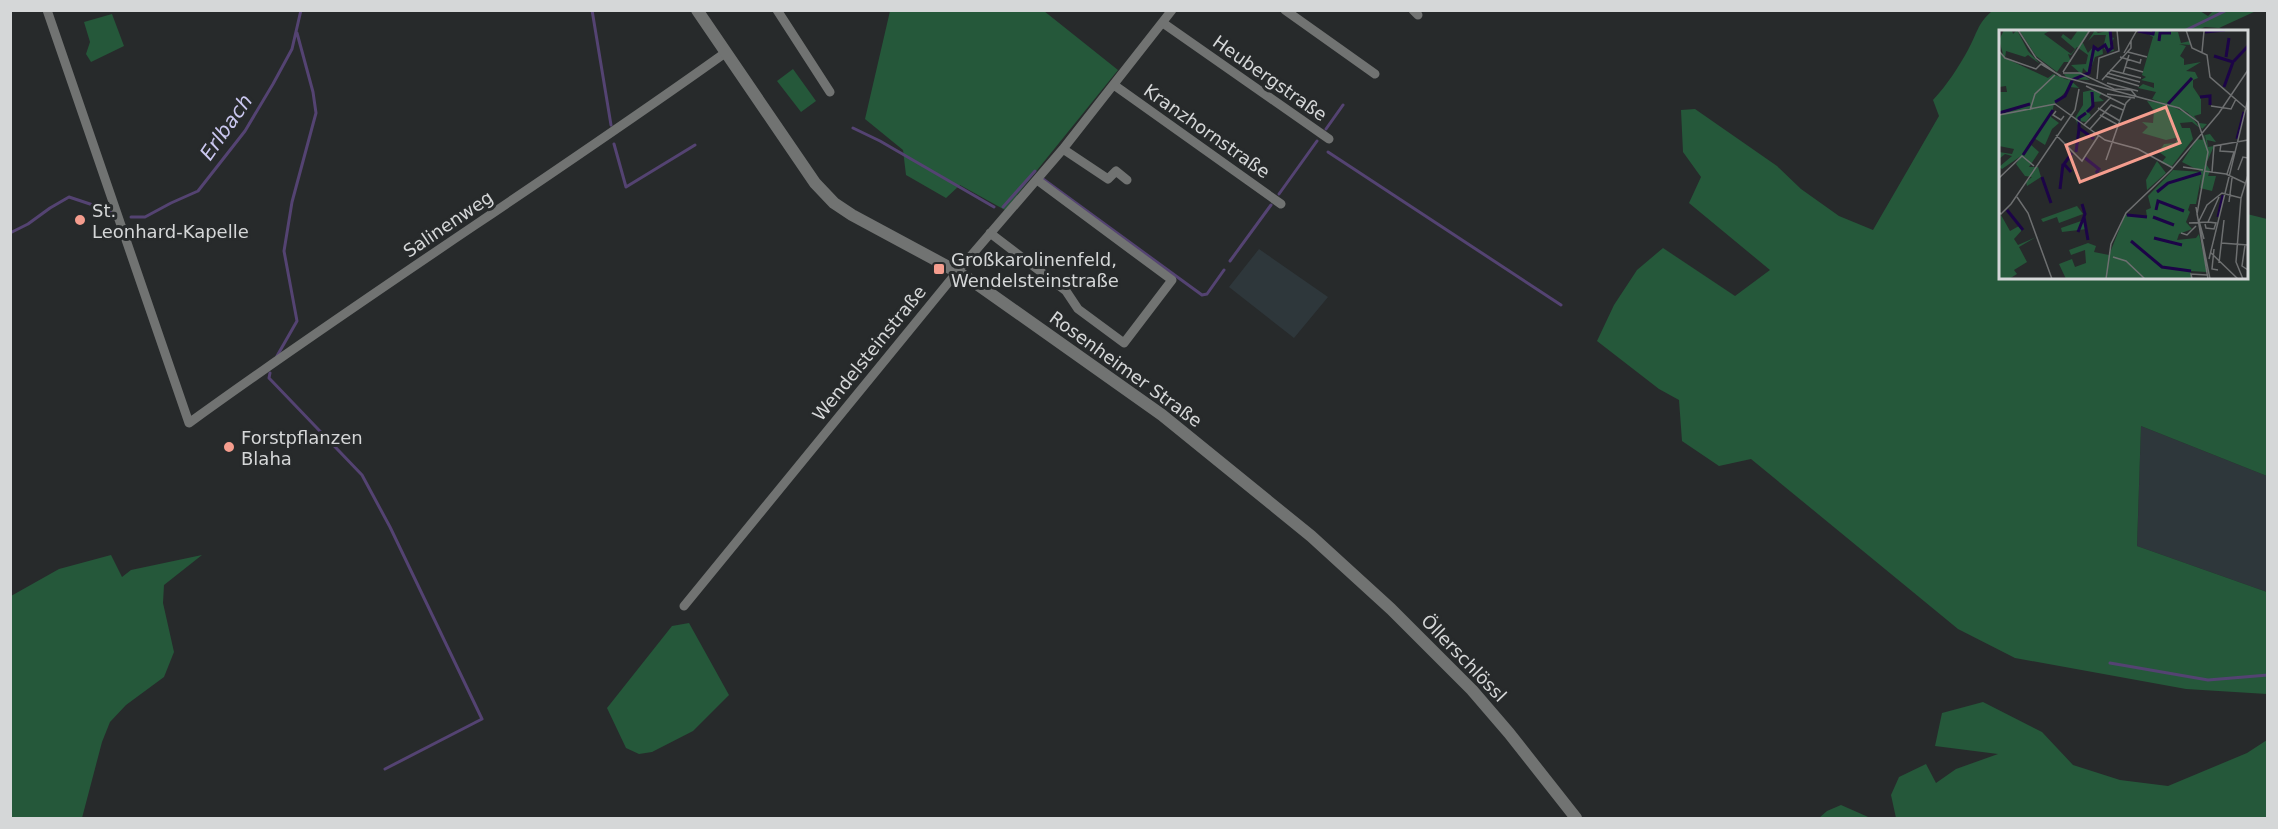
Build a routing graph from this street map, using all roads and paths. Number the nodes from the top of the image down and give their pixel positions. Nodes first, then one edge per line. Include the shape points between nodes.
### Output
1 (47, 10) edge
2 (697, 10) edge
3 (777, 10) edge
4 (1172, 10) edge
5 (1285, 10) edge
6 (1162, 22) junction
7 (725, 52) junction
8 (1375, 74) dead end
9 (1113, 85) junction
10 (830, 92) dead end
11 (1329, 139) dead end
12 (1063, 149) junction
13 (1036, 180) junction
14 (1127, 180) dead end
15 (1281, 204) dead end
16 (990, 233) junction
17 (957, 272) junction
18 (1311, 536) joint
19 (684, 606) dead end
20 (1576, 819) edge

1 - 7 street, Salinenweg via 189,423
2 - 7 street, Rosenheimer Straße
3 - 10 street
4 - 6 street, Wendelsteinstraße
5 - 8 street
6 - 9 street, Wendelsteinstraße
6 - 11 street, Heubergstraße
7 - 17 street, Rosenheimer Straße via 815,183 834,203
9 - 12 street, Wendelsteinstraße
9 - 15 street, Kranzhornstraße
12 - 13 street, Wendelsteinstraße
12 - 14 street via 1108,179 1116,171
13 - 16 street, Wendelsteinstraße
13 - 16 street via 1172,280 1124,343 1078,309 1066,291
16 - 17 street, Wendelsteinstraße
17 - 18 street, Rosenheimer Straße via 1162,415
17 - 19 street, Wendelsteinstraße
18 - 20 street, Öllerschlössl via 1472,690

